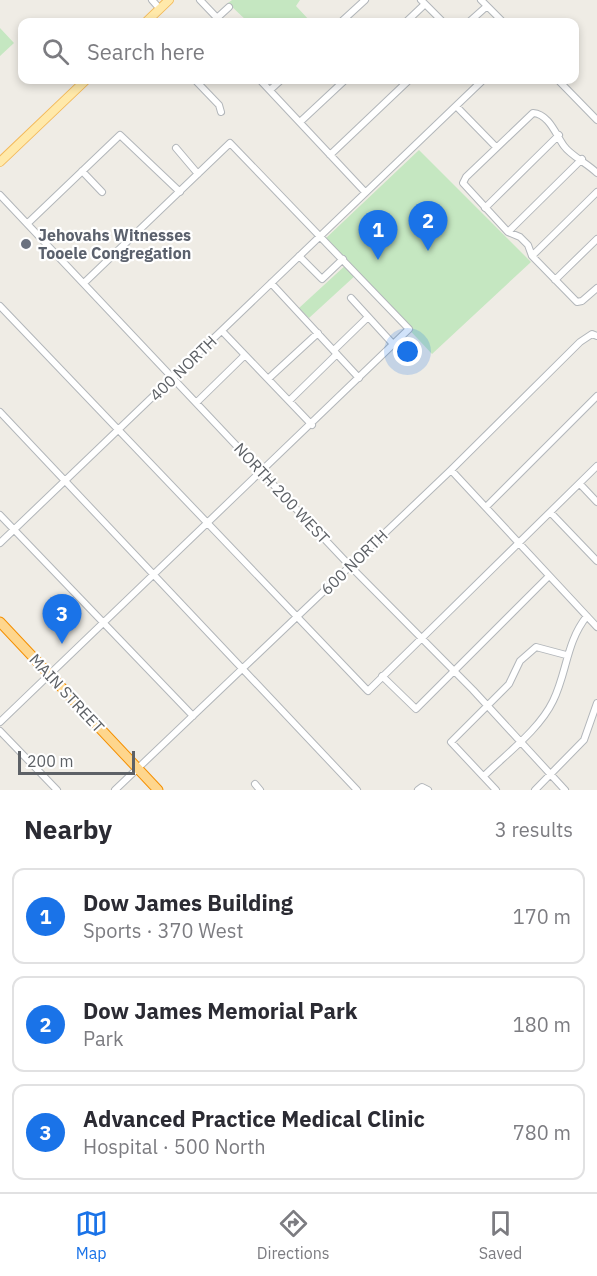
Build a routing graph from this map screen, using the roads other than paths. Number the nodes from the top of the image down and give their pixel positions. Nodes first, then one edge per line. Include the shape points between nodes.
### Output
1 (152, 0) edge
2 (170, 0) edge
3 (200, 0) edge
4 (365, 0) edge
5 (482, 0) edge
6 (423, 2) edge
7 (487, 6) junction
8 (229, 7) dead end
9 (160, 9) junction
10 (150, 18) edge
11 (217, 18) edge
12 (221, 18) edge
13 (345, 18) edge
14 (409, 18) edge
15 (439, 18) edge
16 (474, 18) edge
17 (499, 18) edge
18 (82, 84) edge
19 (199, 84) edge
20 (264, 84) edge
21 (277, 84) edge
22 (341, 84) edge
23 (405, 84) edge
24 (479, 84) edge
25 (562, 84) edge
26 (270, 90) junction
27 (456, 106) junction
28 (221, 112) dead end
29 (597, 120) edge
30 (300, 122) junction
31 (559, 135) junction
32 (496, 147) junction
33 (176, 148) dead end
34 (330, 155) junction
35 (582, 159) junction
36 (0, 162) edge
37 (82, 171) junction
38 (597, 173) edge
39 (198, 174) junction
40 (102, 192) dead end
41 (180, 192) junction
42 (365, 192) junction
43 (597, 192) edge
44 (0, 195) edge
45 (485, 208) junction
46 (28, 223) junction
47 (508, 232) junction
48 (320, 236) junction
49 (597, 239) edge
50 (300, 256) junction
51 (532, 256) junction
52 (343, 259) junction
53 (555, 280) junction
54 (85, 282) junction
55 (271, 284) junction
56 (597, 288) edge
57 (351, 298) dead end
58 (0, 306) edge
59 (368, 317) junction
60 (222, 331) junction
61 (318, 333) junction
62 (594, 335) edge
63 (393, 344) junction
64 (336, 352) junction
65 (245, 355) junction
66 (174, 377) junction
67 (359, 378) junction
68 (268, 379) junction
69 (597, 396) edge
70 (289, 401) junction
71 (197, 402) junction
72 (0, 412) edge
73 (312, 425) junction
74 (117, 430) junction
75 (597, 466) edge
76 (451, 470) junction
77 (262, 471) junction
78 (65, 480) junction
79 (580, 484) junction
80 (597, 502) edge
81 (486, 507) junction
82 (551, 513) junction
83 (0, 515) edge
84 (207, 524) junction
85 (13, 530) junction
86 (0, 543) edge
87 (518, 543) junction
88 (597, 561) edge
89 (350, 566) junction
90 (154, 574) junction
91 (548, 577) junction
92 (586, 616) junction
93 (297, 618) junction
94 (0, 622) edge
95 (102, 623) junction
96 (597, 627) edge
97 (420, 638) junction
98 (566, 655) junction
99 (242, 670) junction
100 (453, 672) junction
101 (49, 674) junction
102 (382, 676) junction
103 (597, 703) edge
104 (487, 706) junction
105 (193, 716) junction
106 (0, 722) edge
107 (0, 731) edge
108 (519, 740) junction
109 (138, 768) junction
110 (551, 775) junction
111 (484, 776) junction
112 (255, 784) dead end
113 (427, 789) edge
114 (57, 790) edge
115 (116, 790) edge
116 (158, 790) edge
117 (260, 790) edge
118 (357, 790) edge
119 (418, 790) edge
120 (496, 790) edge
121 (535, 790) edge
122 (565, 790) edge

1 - 9 street
2 - 9 main road
3 - 11 street
4 - 13 street
5 - 7 street
6 - 14 street
6 - 15 street
7 - 16 street
7 - 17 street
8 - 12 street
9 - 10 main road
18 - 36 main road
19 - 28 street
20 - 26 street
21 - 26 street
22 - 30 street
23 - 34 street
24 - 27 street, 400 NORTH
25 - 29 street
26 - 30 street
27 - 32 street
27 - 42 street, 400 NORTH
30 - 34 street
31 - 32 street via 536,113
31 - 35 street via 564,146
31 - 45 street
32 - 45 street via 464,180 465,188
33 - 39 street
34 - 42 street
35 - 38 street
35 - 47 street
37 - 40 street
37 - 41 street via 120,135
37 - 46 street
39 - 41 street
39 - 48 street via 230,143
41 - 54 street
42 - 48 street, 400 NORTH
43 - 51 street
44 - 46 street, NORTH 200 WEST
45 - 47 street
46 - 54 street, NORTH 200 WEST
47 - 51 street via 520,237
48 - 50 street, 400 NORTH
48 - 52 street
49 - 53 street
50 - 52 street via 322,279
50 - 55 street, 400 NORTH
51 - 53 street
52 - 63 street via 409,329
53 - 56 street via 580,302
54 - 66 street, NORTH 200 WEST
55 - 60 street, 400 NORTH
55 - 61 street
57 - 59 street
58 - 74 street
59 - 63 street
59 - 64 street
60 - 65 street
60 - 66 street, 400 NORTH
61 - 64 street
61 - 68 street
62 - 76 street, 600 NORTH
63 - 67 street
64 - 67 street
64 - 70 street
65 - 68 street
65 - 71 street
66 - 71 street, NORTH 200 WEST
66 - 74 street, 400 NORTH
67 - 73 street
68 - 70 street
69 - 81 street
70 - 73 street
71 - 77 street, NORTH 200 WEST
72 - 78 street
73 - 77 street
74 - 78 street, 400 NORTH
74 - 84 street
75 - 79 street
76 - 81 street
76 - 89 street, 600 NORTH
77 - 84 street
77 - 89 street, NORTH 200 WEST
78 - 85 street, 400 NORTH
78 - 90 street
79 - 80 street
79 - 82 street
81 - 87 street
82 - 87 street
82 - 88 street
83 - 85 street
84 - 90 street
84 - 93 street
85 - 86 street, 400 NORTH
85 - 95 street
87 - 91 street
87 - 97 street
89 - 93 street, 600 NORTH
89 - 97 street, NORTH 200 WEST
90 - 95 street
90 - 99 street
91 - 92 street
91 - 100 street
92 - 96 street
92 - 98 street
93 - 99 street, 600 NORTH
93 - 102 street via 368,691
94 - 101 highway, MAIN STREET
95 - 101 street
95 - 105 street
97 - 100 street, NORTH 200 WEST
97 - 102 street
98 - 104 street via 536,647 520,661 508,684
98 - 108 street via 554,700 544,716
99 - 105 street, 600 NORTH
99 - 118 street
100 - 102 street via 416,709
100 - 104 street, NORTH 200 WEST
101 - 106 street
101 - 109 highway, MAIN STREET
103 - 110 street via 584,740
104 - 108 street, NORTH 200 WEST
104 - 111 street via 451,742
105 - 109 street, 600 NORTH
107 - 114 street
108 - 110 street, NORTH 200 WEST
108 - 111 street
109 - 115 street, 600 NORTH
109 - 116 highway, MAIN STREET
110 - 121 street
110 - 122 street, NORTH 200 WEST
111 - 120 street
112 - 117 street
113 - 119 street

